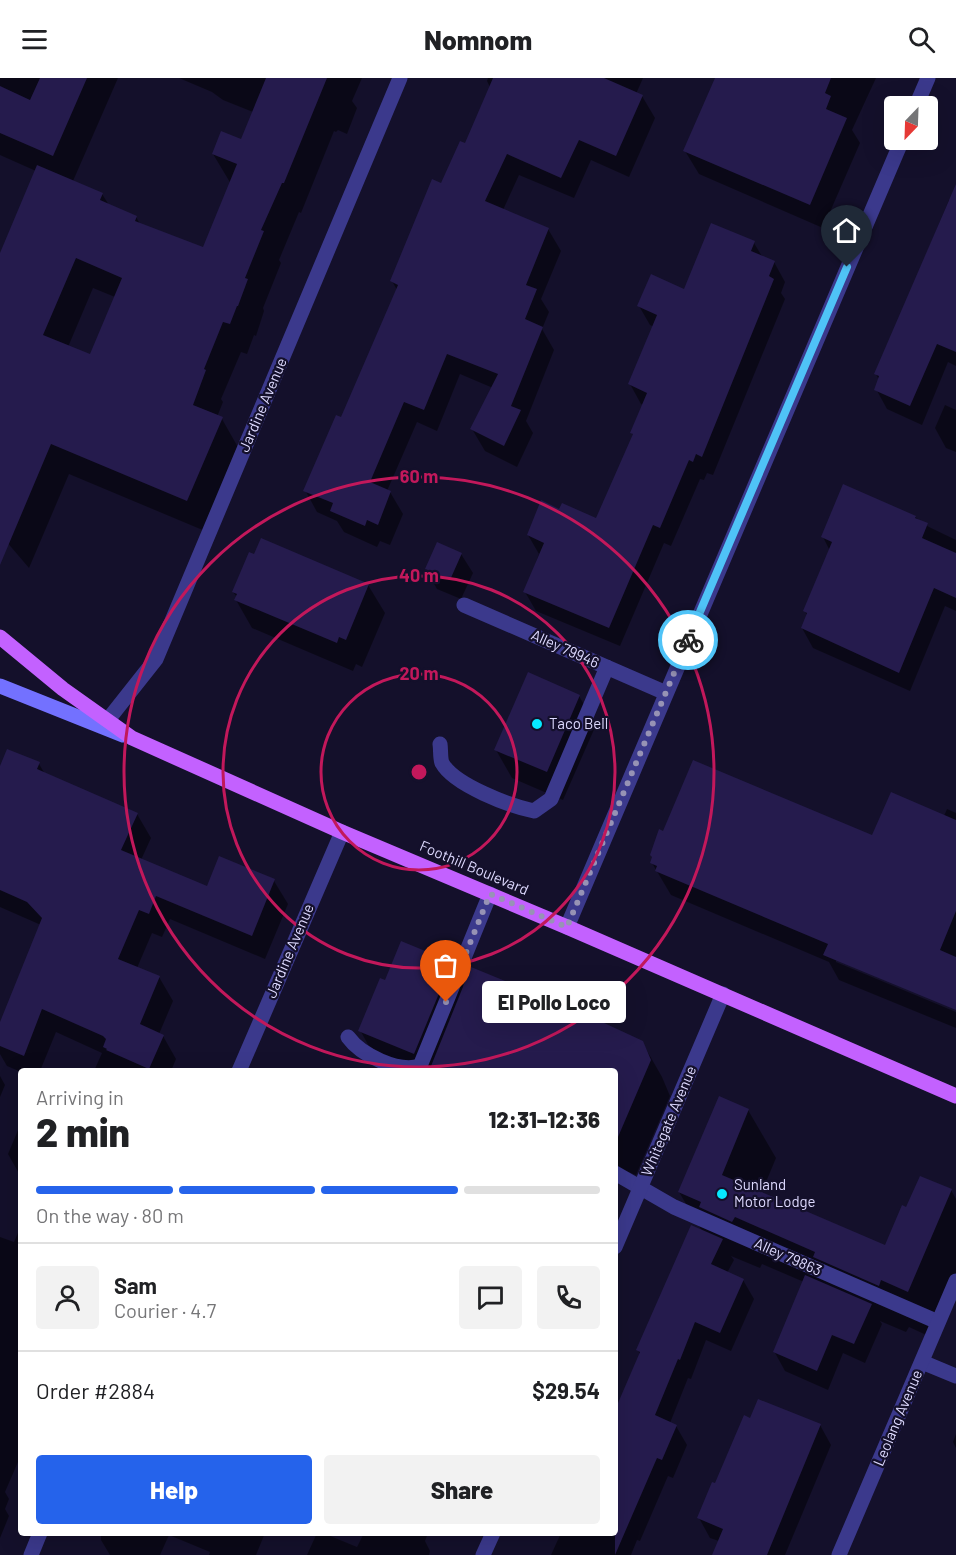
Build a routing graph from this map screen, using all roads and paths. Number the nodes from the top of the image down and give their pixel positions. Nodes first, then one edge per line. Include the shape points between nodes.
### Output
1 (400, 78) edge
2 (928, 78) edge
3 (920, 96) edge
4 (898, 150) edge
5 (464, 605) dead end
6 (0, 637) edge
7 (607, 667) junction
8 (0, 686) edge
9 (666, 693) junction
10 (107, 721) junction
11 (132, 738) junction
12 (440, 744) dead end
13 (342, 832) junction
14 (490, 894) junction
15 (567, 927) junction
16 (723, 994) junction
17 (348, 1037) dead end
18 (240, 1068) edge
19 (402, 1068) edge
20 (419, 1068) edge
21 (956, 1096) edge
22 (618, 1175) edge
23 (640, 1188) junction
24 (618, 1240) edge
25 (956, 1281) edge
26 (938, 1323) junction
27 (922, 1362) junction
28 (956, 1376) edge
29 (39, 1536) edge
30 (492, 1536) edge
31 (31, 1555) edge
32 (483, 1555) edge
33 (839, 1555) edge

1 - 10 street, Jardine Avenue via 156,659
2 - 3 street
4 - 9 street
5 - 7 street, Alley 79946
6 - 10 main road, Foothill Boulevard
7 - 9 street, Alley 79946
7 - 12 street via 551,799 534,810 470,787 453,776 442,762
8 - 11 street
9 - 15 street
10 - 11 main road, Foothill Boulevard
11 - 13 main road, Foothill Boulevard
13 - 14 main road, Foothill Boulevard
13 - 18 street, Jardine Avenue
14 - 15 main road, Foothill Boulevard
14 - 20 street
15 - 16 main road, Foothill Boulevard
16 - 21 main road, Foothill Boulevard
16 - 23 street, Whitegate Avenue
17 - 19 street via 354,1046
22 - 23 street, Alley 79863
23 - 24 street, Whitegate Avenue
23 - 26 street, Alley 79863 via 674,1207
25 - 26 street, Leolang Avenue
26 - 27 street, Leolang Avenue
27 - 28 street
27 - 33 street, Leolang Avenue
29 - 31 street
30 - 32 street

